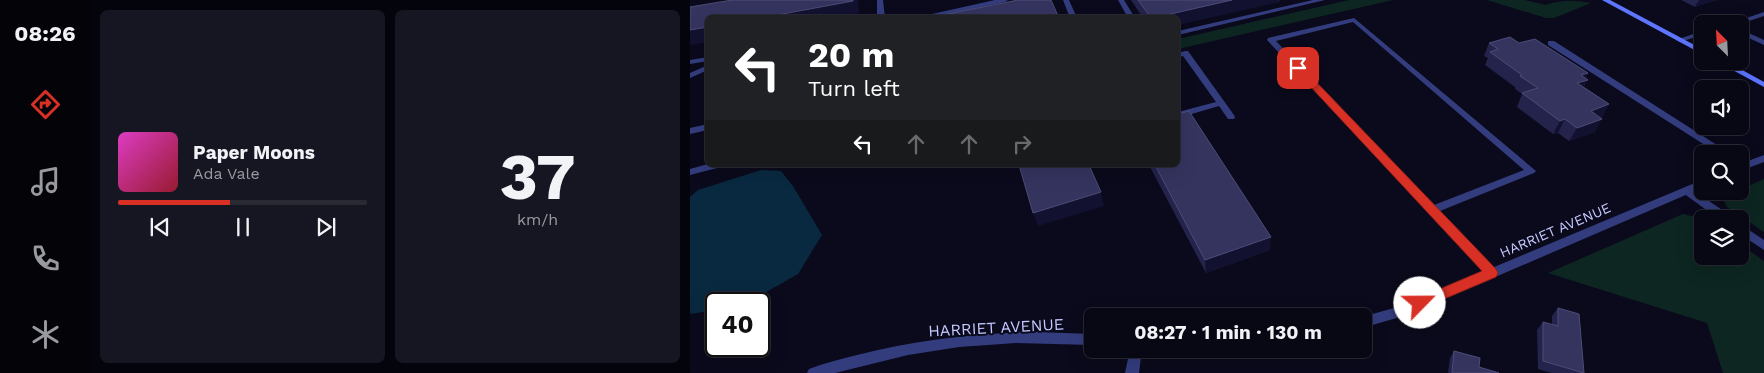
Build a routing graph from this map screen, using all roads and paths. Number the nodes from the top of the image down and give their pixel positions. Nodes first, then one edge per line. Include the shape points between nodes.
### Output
1 (880, 0) edge
2 (1005, 0) edge
3 (1066, 0) edge
4 (1121, 0) edge
5 (1322, 0) edge
6 (1605, 0) edge
7 (1764, 14) edge
8 (881, 15) edge
9 (932, 15) edge
10 (1073, 15) edge
11 (1130, 15) edge
12 (1749, 19) edge
13 (1180, 33) edge
14 (1694, 36) edge
15 (1749, 36) edge
16 (1680, 40) junction
17 (1551, 43) dead end
18 (1764, 43) edge
19 (1694, 48) edge
20 (1180, 54) edge
21 (705, 60) edge
22 (690, 62) edge
23 (705, 68) edge
24 (1736, 70) edge
25 (690, 76) edge
26 (1764, 85) edge
27 (1221, 103) junction
28 (1180, 115) edge
29 (1232, 117) dead end
30 (705, 128) edge
31 (690, 131) edge
32 (1712, 145) edge
33 (1764, 158) edge
34 (1749, 163) edge
35 (710, 167) edge
36 (690, 172) edge
37 (1694, 187) edge
38 (1687, 190) junction
39 (1432, 210) junction
40 (1715, 210) edge
41 (1749, 235) edge
42 (1764, 246) edge
43 (1492, 273) junction
44 (1372, 320) edge
45 (1084, 340) edge
46 (1134, 358) edge
47 (814, 373) edge
48 (1132, 373) edge

1 - 8 street
2 - 9 street
3 - 10 street
4 - 11 street
5 - 13 street
6 - 16 main road
7 - 12 street
14 - 16 street
15 - 18 street
16 - 19 main road
17 - 32 street
20 - 27 street via 1185,53
21 - 22 street
23 - 25 street
24 - 26 main road
27 - 28 street
27 - 29 street
30 - 31 street
33 - 34 street
35 - 36 street
37 - 38 street, HARRIET AVENUE
38 - 40 street
38 - 43 street, HARRIET AVENUE
39 - 39 street via 1385,160 1272,40 1354,20 1531,171
39 - 43 street
41 - 42 street
43 - 44 street, HARRIET AVENUE via 1403,311
45 - 47 street, HARRIET AVENUE via 1023,338 941,344 874,356
46 - 48 street

